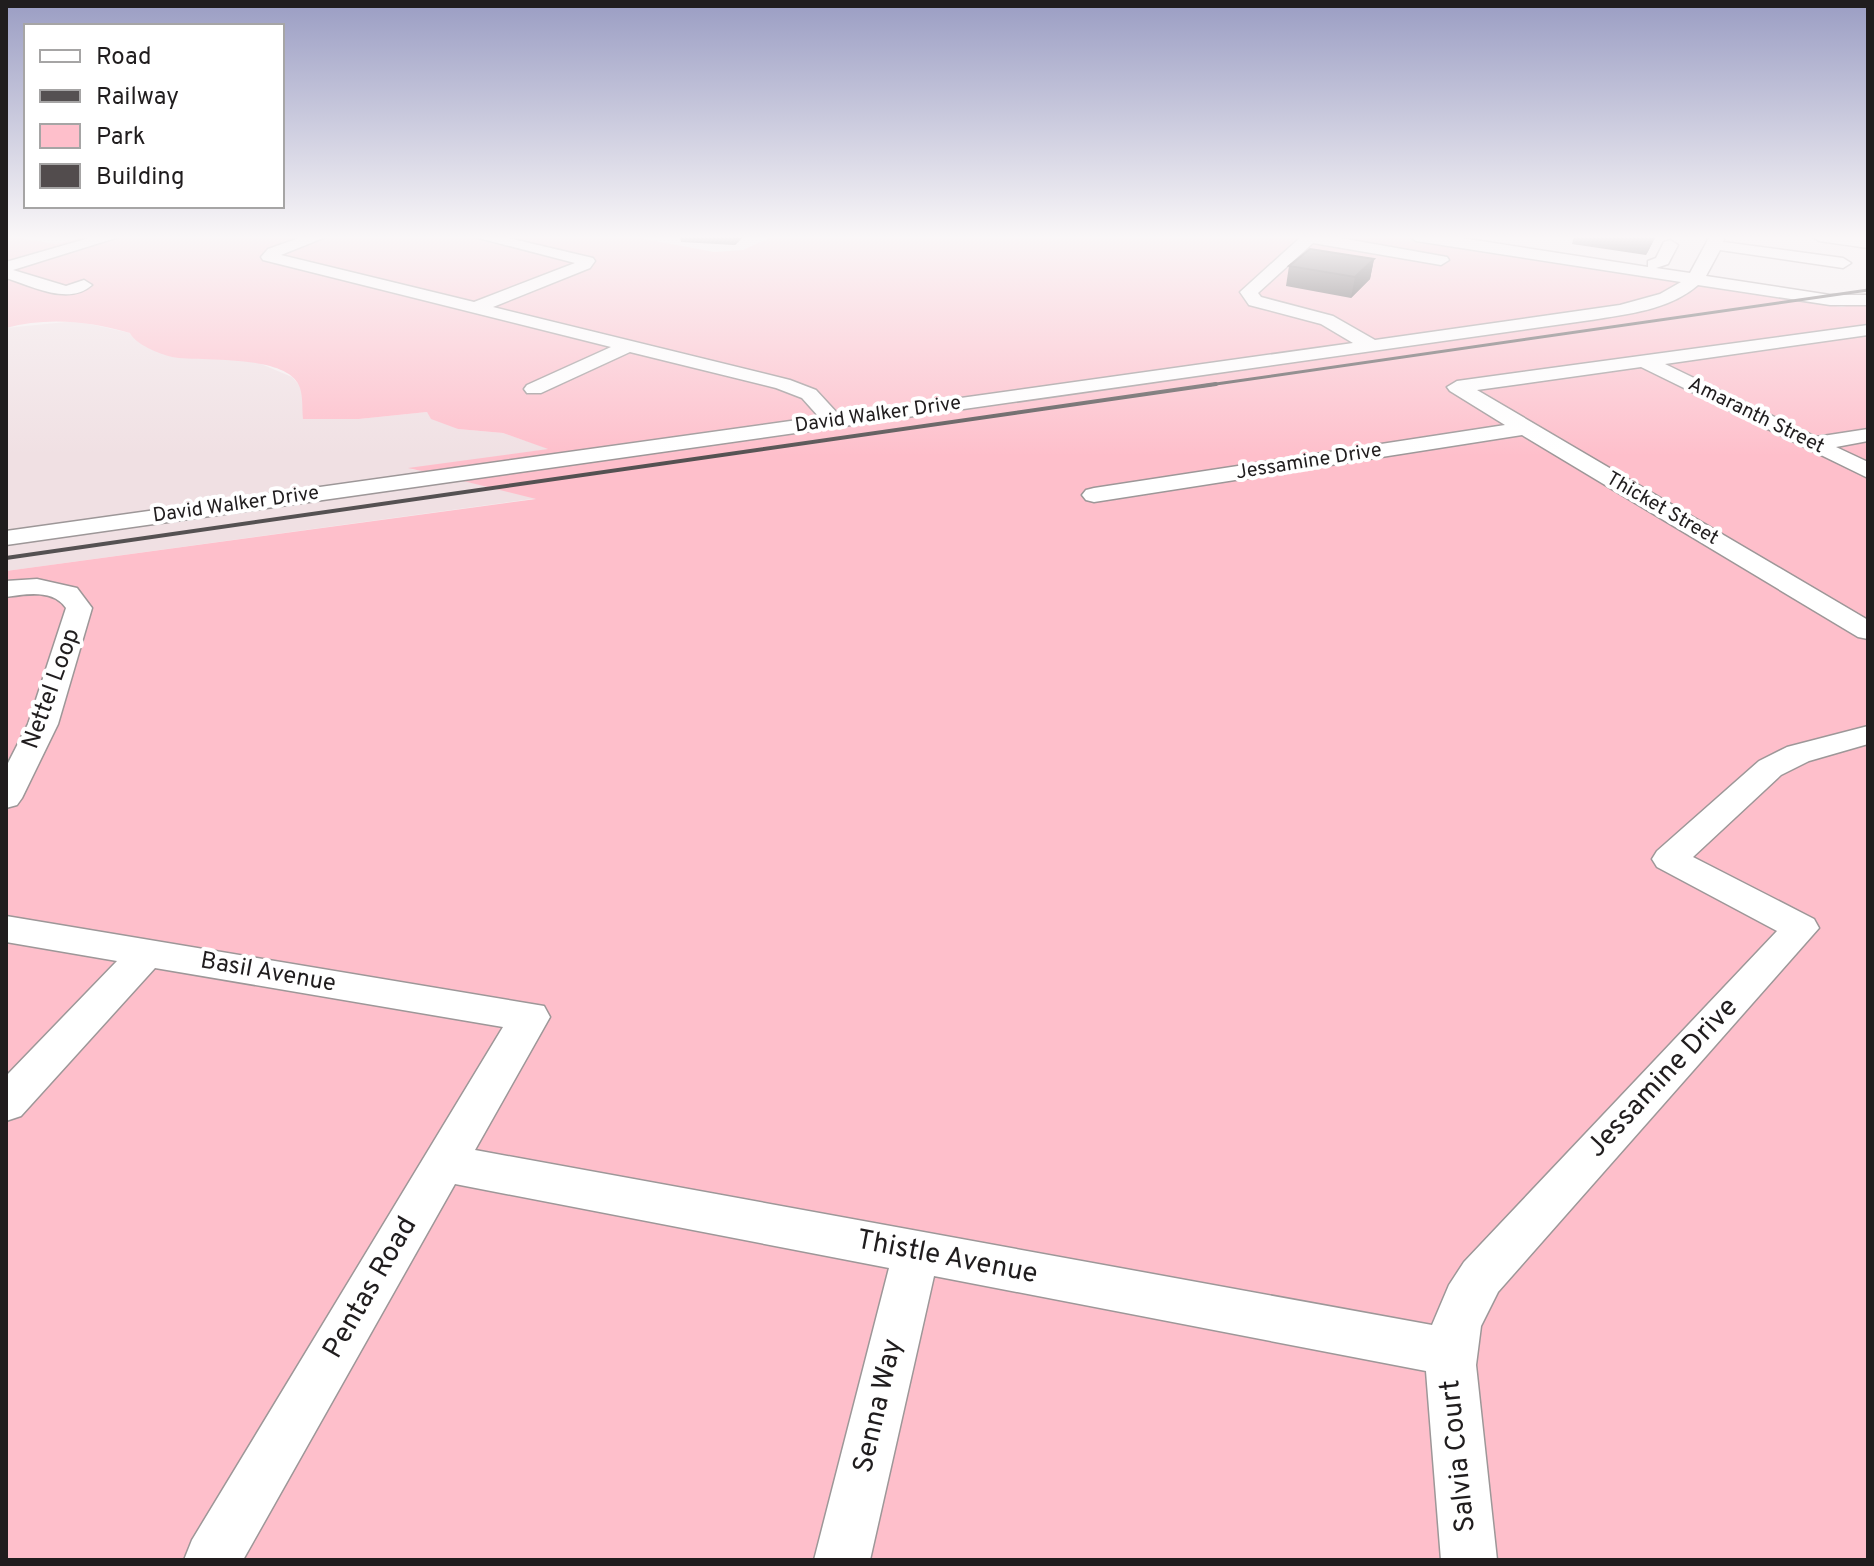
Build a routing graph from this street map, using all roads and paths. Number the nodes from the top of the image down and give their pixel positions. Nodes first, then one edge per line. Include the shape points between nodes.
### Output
1 (480, 309) edge
2 (1286, 309) edge
3 (1624, 309) edge
4 (1868, 330) edge
5 (628, 346) junction
6 (1372, 346) junction
7 (1644, 361) junction
8 (534, 389) dead end
9 (833, 421) junction
10 (1524, 428) junction
11 (1868, 435) edge
12 (1814, 444) junction
13 (1868, 471) edge
14 (1094, 495) dead end
15 (6, 538) edge
16 (6, 589) edge
17 (1868, 631) edge
18 (1868, 735) edge
19 (6, 798) edge
20 (6, 929) edge
21 (147, 953) junction
22 (530, 1017) joint
23 (6, 1104) edge
24 (444, 1163) junction
25 (916, 1252) junction
26 (1450, 1352) junction
27 (212, 1560) edge
28 (842, 1560) edge
29 (1469, 1560) edge

1 - 5 street
2 - 6 street via 1327,320
3 - 6 street, David Walker Drive
4 - 7 street
5 - 8 street
5 - 9 street via 799,389
6 - 9 street, David Walker Drive
7 - 10 street, Thicket Street via 1457,387
7 - 12 street, Amaranth Street
9 - 15 street, David Walker Drive
10 - 14 street, Jessamine Drive
10 - 17 street, Thicket Street
11 - 12 street
12 - 13 street, Amaranth Street
16 - 19 street, Nettel Loop via 62,591 79,608 43,724
18 - 26 street, Jessamine Drive via 1798,754 1770,768 1669,859 1801,928 1481,1277 1459,1310
20 - 21 street, Basil Avenue
21 - 22 street, Basil Avenue
21 - 23 street
22 - 24 street, Pentas Road
24 - 25 street, Thistle Avenue
24 - 27 street, Pentas Road
25 - 26 street, Thistle Avenue
25 - 28 street, Senna Way
26 - 29 street, Salvia Court

